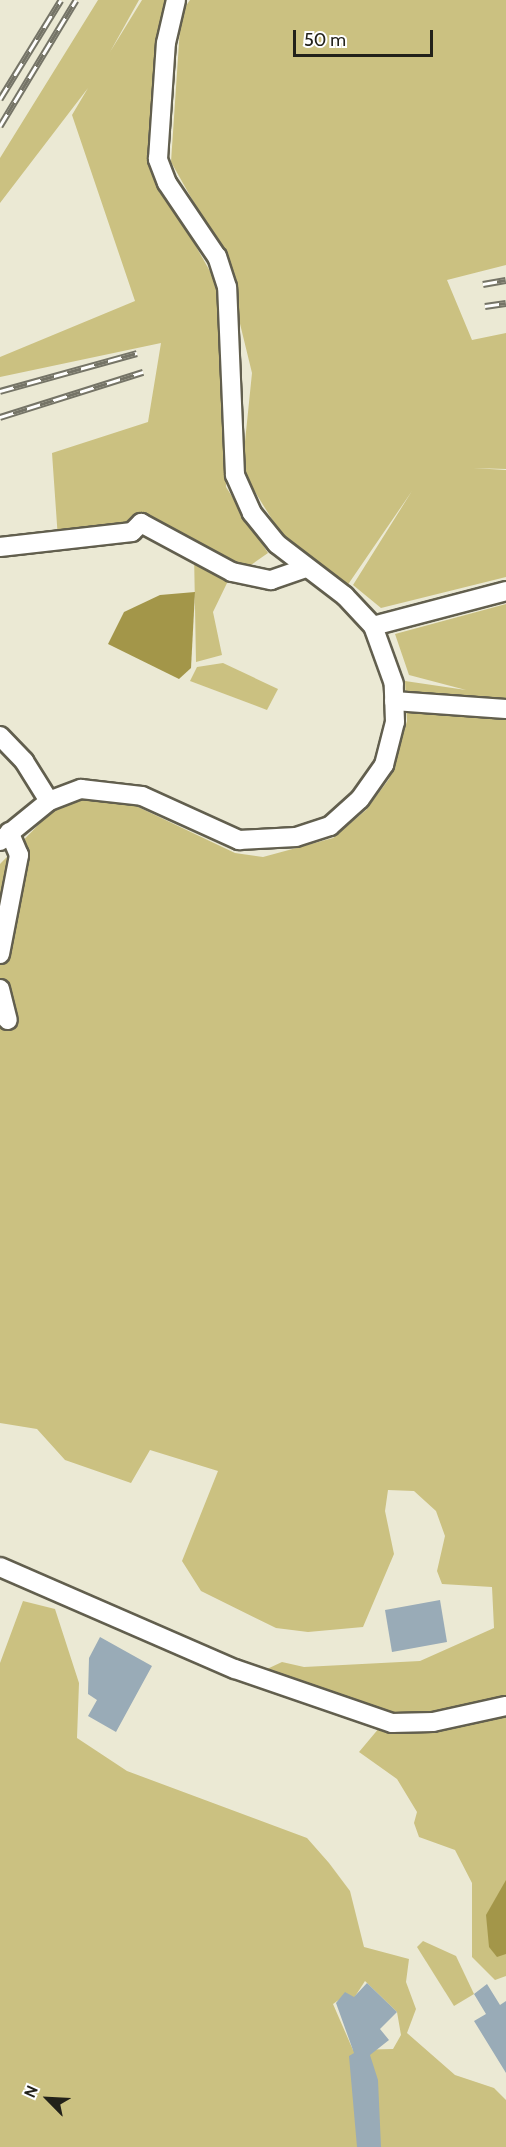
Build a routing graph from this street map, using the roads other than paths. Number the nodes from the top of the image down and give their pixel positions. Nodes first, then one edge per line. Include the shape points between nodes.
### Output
1 (176, 0) edge
2 (0, 547) edge
3 (305, 568) junction
4 (506, 591) edge
5 (373, 626) junction
6 (394, 701) junction
7 (506, 709) edge
8 (0, 736) edge
9 (49, 801) junction
10 (5, 836) edge
11 (0, 954) edge
12 (0, 989) edge
13 (8, 1020) dead end
14 (8, 1571) edge
15 (506, 1706) edge

1 - 3 street via 165,54 158,159 218,257 228,287 235,475 252,513
2 - 3 street via 132,532 141,523 232,572 271,580
3 - 5 street via 345,596
4 - 5 street
5 - 6 street
6 - 7 street
6 - 9 street via 384,765 360,799 330,826 296,837 239,840 117,790 81,789
8 - 9 street via 24,760
9 - 10 street
10 - 11 street via 19,855
12 - 13 street
14 - 15 street via 235,1669 392,1723 433,1722

